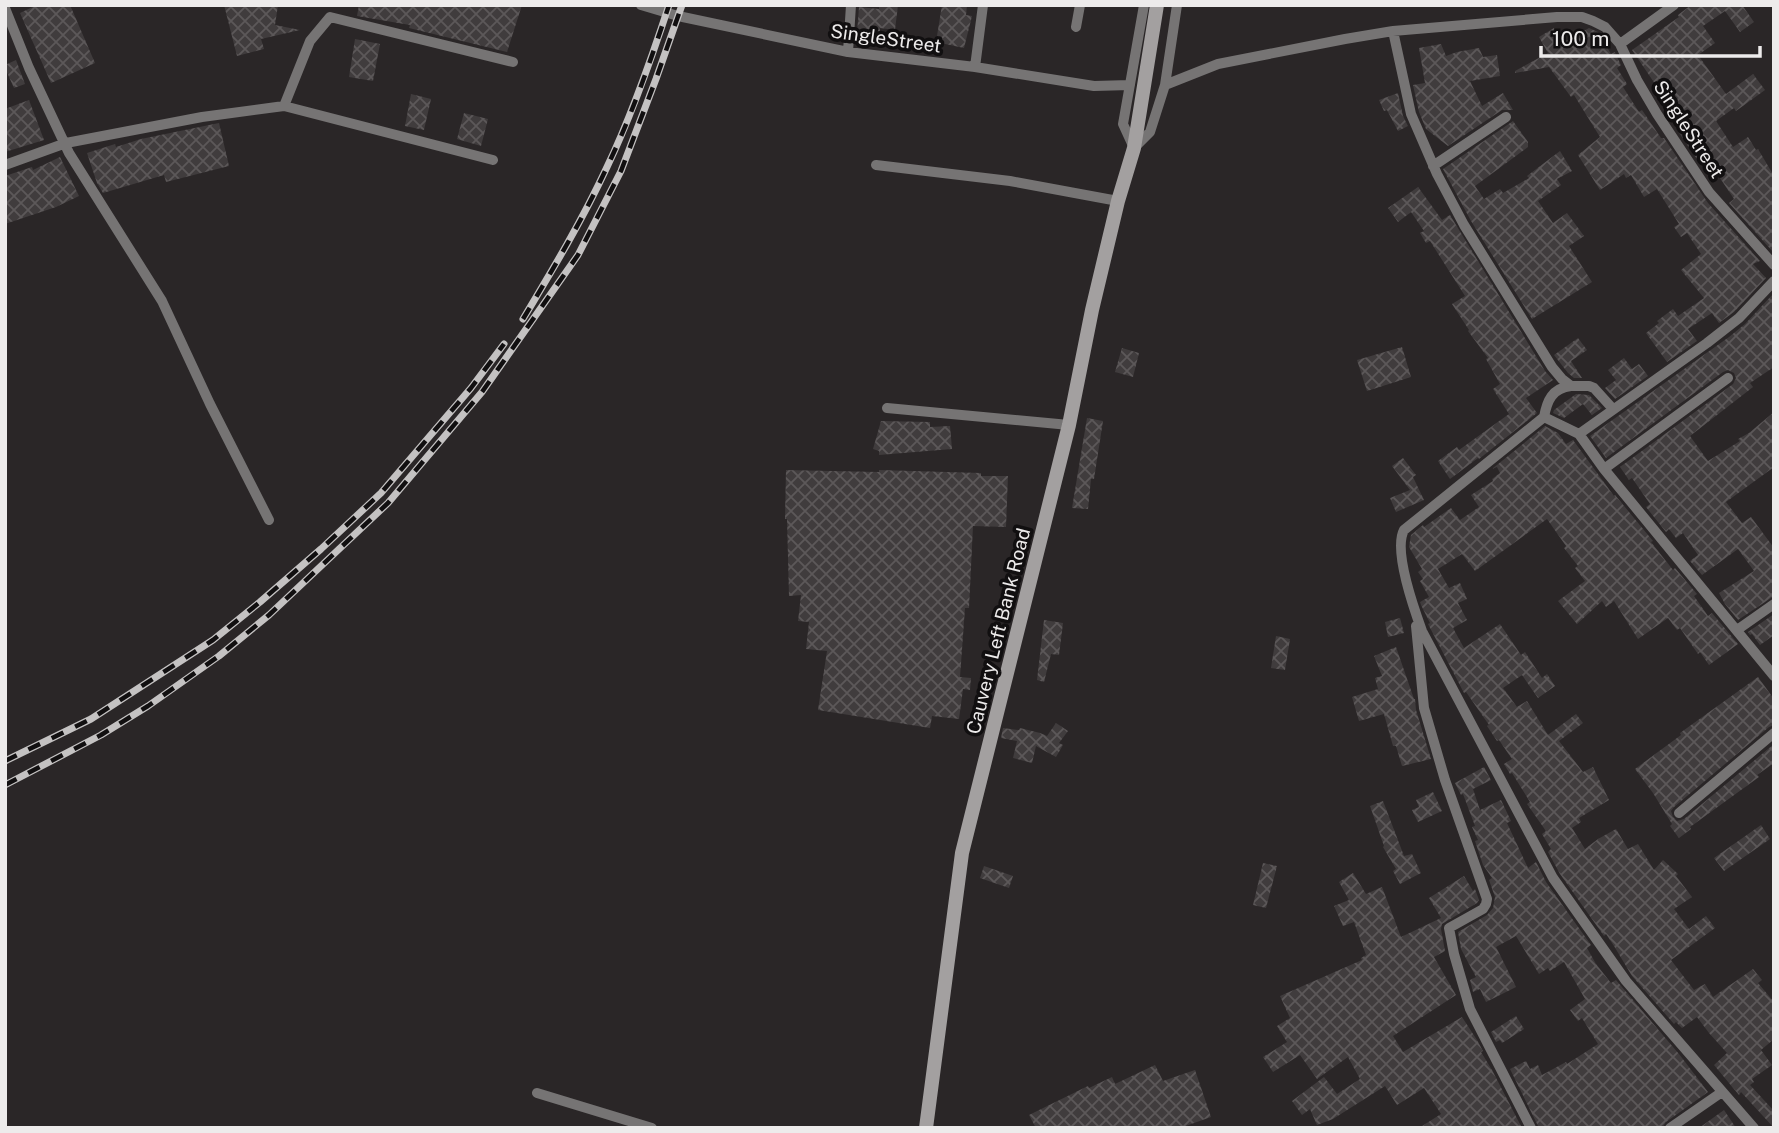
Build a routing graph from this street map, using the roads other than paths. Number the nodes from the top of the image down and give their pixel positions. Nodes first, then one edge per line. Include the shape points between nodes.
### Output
1 (640, 5) edge
2 (851, 5) edge
3 (983, 5) edge
4 (1080, 5) edge
5 (1144, 5) edge
6 (1157, 5) edge
7 (1177, 5) edge
8 (1674, 5) edge
9 (5, 8) edge
10 (1076, 27) dead end
11 (1393, 31) junction
12 (1620, 44) junction
13 (848, 52) junction
14 (513, 62) dead end
15 (975, 67) junction
16 (1130, 85) junction
17 (1165, 85) junction
18 (284, 106) junction
19 (1506, 117) dead end
20 (66, 143) junction
21 (1134, 148) junction
22 (493, 160) dead end
23 (5, 165) edge
24 (876, 165) dead end
25 (1433, 166) junction
26 (1118, 201) junction
27 (1774, 265) edge
28 (1774, 281) edge
29 (1728, 378) dead end
30 (1571, 386) junction
31 (887, 408) dead end
32 (1613, 409) junction
33 (1544, 417) junction
34 (1069, 425) junction
35 (1579, 434) junction
36 (1604, 469) junction
37 (269, 520) dead end
38 (1774, 604) edge
39 (1415, 613) junction
40 (1737, 630) junction
41 (1774, 676) edge
42 (1774, 733) edge
43 (1679, 813) dead end
44 (1722, 1092) junction
45 (537, 1093) dead end
46 (652, 1128) edge
47 (926, 1128) edge
48 (1531, 1128) edge
49 (1670, 1128) edge
50 (1754, 1128) edge

1 - 13 street, SingleStreet
2 - 13 street
3 - 15 street
4 - 10 street
5 - 16 street
6 - 21 main road, Cauvery Left Bank Road
7 - 17 street
8 - 12 street
9 - 20 street
11 - 12 street, SingleStreet via 1582,17 1605,27
11 - 17 street, SingleStreet via 1218,64
11 - 25 street via 1411,114
12 - 27 street, SingleStreet via 1657,114 1709,192
13 - 15 street, SingleStreet
14 - 18 street via 330,17 310,41
15 - 16 street, SingleStreet via 1094,86
16 - 21 street via 1124,124
17 - 21 street via 1150,132
18 - 20 street
18 - 22 street
19 - 25 street
20 - 23 street
20 - 37 street via 162,301
21 - 26 main road, Cauvery Left Bank Road
24 - 26 street via 1010,181
25 - 30 street via 1552,367
26 - 34 main road, Cauvery Left Bank Road
28 - 32 street via 1739,318
29 - 36 street
30 - 32 street via 1594,388
30 - 33 street via 1551,395
31 - 34 street
32 - 35 street
33 - 35 street
33 - 39 street via 1402,533 1405,575
34 - 47 main road, Cauvery Left Bank Road via 962,853
35 - 36 street
36 - 40 street
38 - 40 street
39 - 44 street via 1553,878 1626,982
39 - 48 street via 1424,708 1444,780 1487,899 1480,912 1449,928 1454,954 1470,1009
40 - 41 street
42 - 43 street
44 - 49 street
44 - 50 street
45 - 46 street

